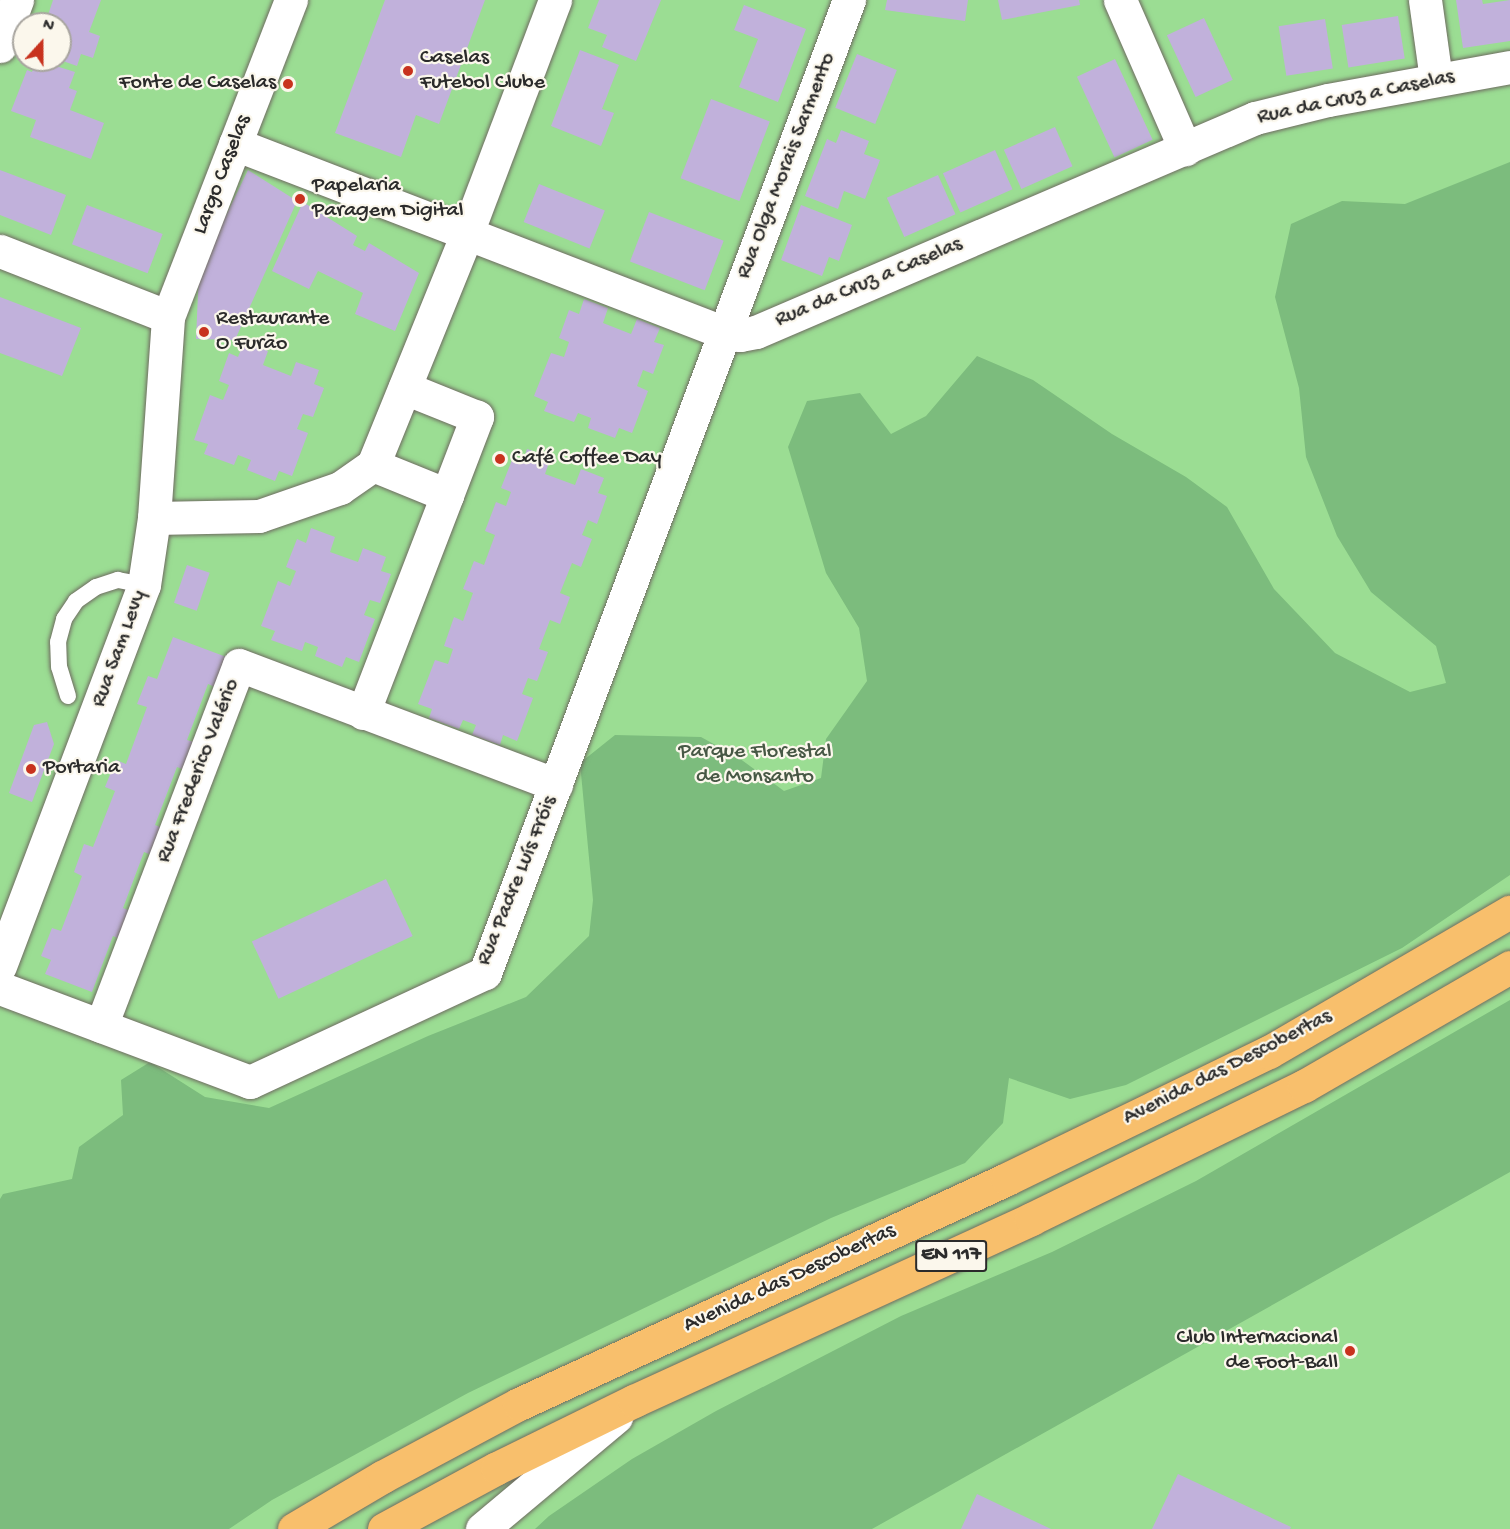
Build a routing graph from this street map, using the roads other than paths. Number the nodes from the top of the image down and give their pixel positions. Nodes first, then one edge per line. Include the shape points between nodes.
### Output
1 (17, 0) edge
2 (291, 0) edge
3 (555, 0) edge
4 (849, 0) edge
5 (1120, 0) edge
6 (1425, 0) edge
7 (0, 46) edge
8 (1510, 67) edge
9 (1437, 79) junction
10 (235, 144) junction
11 (1185, 149) junction
12 (467, 233) junction
13 (0, 251) edge
14 (168, 317) junction
15 (725, 333) junction
16 (405, 388) junction
17 (373, 465) junction
18 (447, 495) junction
19 (154, 518) junction
20 (144, 585) junction
21 (68, 696) dead end
22 (363, 712) junction
23 (556, 785) junction
24 (1510, 912) edge
25 (0, 966) edge
26 (1510, 967) edge
27 (0, 988) edge
28 (101, 1026) junction
29 (634, 1401) junction
30 (294, 1529) edge
31 (384, 1529) edge
32 (482, 1529) edge

1 - 7 street
2 - 10 street, Largo Caselas
3 - 12 street
4 - 15 street, Rua Olga Morais Sarmento
5 - 11 street
6 - 9 street
8 - 9 street, Rua da Cruz a Caselas
9 - 11 street, Rua da Cruz a Caselas via 1255,118
10 - 12 street, Rua da Cruz a Caselas
10 - 14 street, Largo Caselas
11 - 15 street, Rua da Cruz a Caselas via 756,332
12 - 15 street, Rua da Cruz a Caselas
12 - 16 street
13 - 14 street
14 - 19 street, Rua Sam Levy
15 - 23 street, Rua Padre Luís Fróis
16 - 17 street
16 - 18 street via 477,417
17 - 18 street
17 - 19 street via 340,488 259,516
18 - 22 street
19 - 20 street, Rua Sam Levy
20 - 21 lane via 118,580 96,587 76,601 64,619 58,642 59,667
20 - 25 street, Rua Sam Levy
22 - 23 street, Rua Frederico Valério
22 - 28 street, Rua Frederico Valério via 239,665
23 - 28 street, Rua Padre Luís Fróis via 485,973 250,1082
24 - 30 main road, Avenida das Descobertas via 1269,1052 1006,1179 519,1404
26 - 29 main road, Avenida das Descobertas / EN 117 via 1304,1086 1031,1219
27 - 28 street, Rua Padre Luís Fróis
29 - 31 main road, Avenida das Descobertas / EN 117
29 - 32 street

